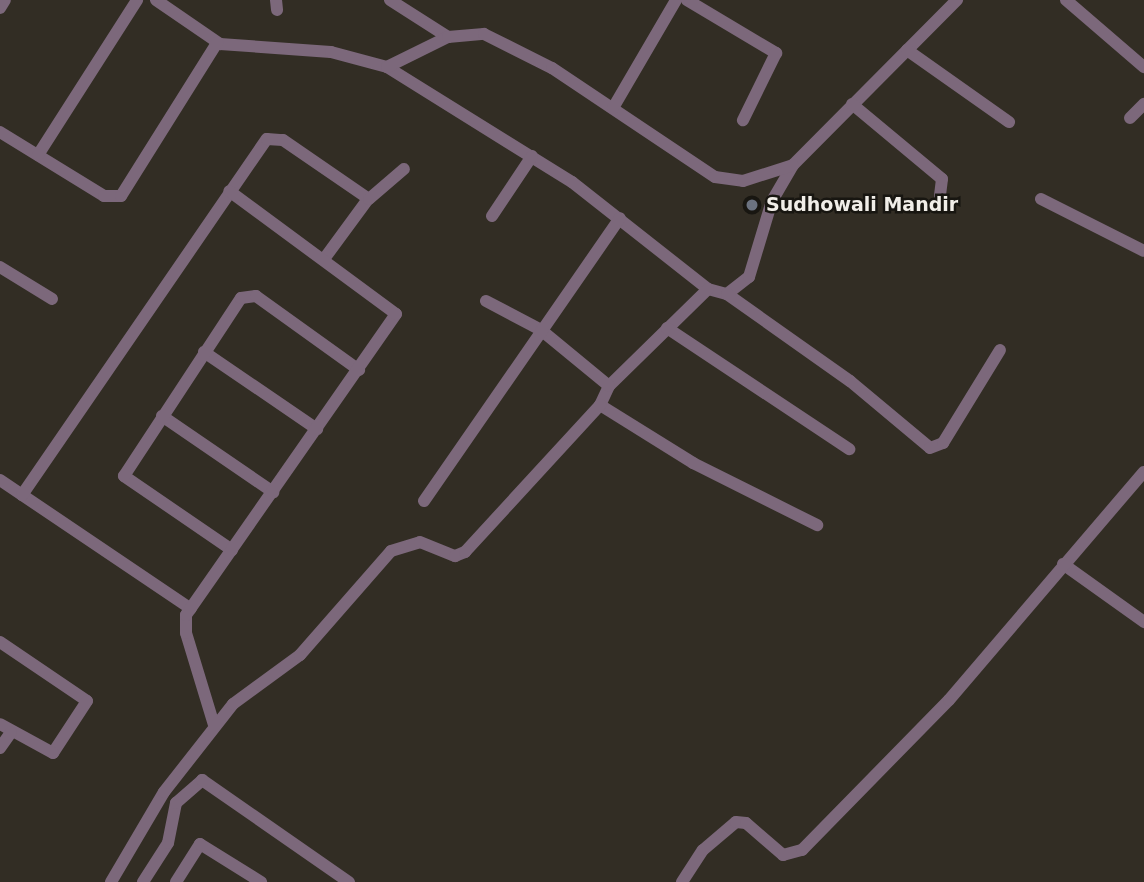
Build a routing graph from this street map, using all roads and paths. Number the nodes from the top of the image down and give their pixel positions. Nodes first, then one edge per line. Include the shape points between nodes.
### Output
1 (5, 0) edge
2 (137, 0) edge
3 (156, 0) edge
4 (390, 0) edge
5 (676, 0) edge
6 (687, 0) edge
7 (957, 0) edge
8 (1066, 0) edge
9 (0, 8) edge
10 (449, 37) junction
11 (217, 43) junction
12 (907, 50) junction
13 (387, 67) junction
14 (1144, 67) edge
15 (852, 104) junction
16 (1144, 104) edge
17 (612, 108) junction
18 (1130, 118) dead end
19 (743, 120) dead end
20 (1009, 122) dead end
21 (0, 132) edge
22 (38, 155) junction
23 (531, 156) junction
24 (793, 165) junction
25 (404, 169) dead end
26 (229, 191) junction
27 (940, 195) dead end
28 (368, 199) junction
29 (1041, 199) dead end
30 (492, 216) dead end
31 (620, 218) junction
32 (1144, 251) edge
33 (324, 259) junction
34 (0, 267) edge
35 (708, 289) junction
36 (727, 294) junction
37 (52, 299) dead end
38 (486, 301) dead end
39 (667, 328) junction
40 (541, 330) junction
41 (1000, 349) dead end
42 (204, 352) junction
43 (359, 370) junction
44 (609, 386) junction
45 (600, 405) junction
46 (162, 416) junction
47 (317, 429) junction
48 (849, 449) dead end
49 (1144, 472) edge
50 (0, 480) edge
51 (273, 492) junction
52 (22, 495) junction
53 (424, 501) dead end
54 (817, 525) dead end
55 (232, 550) junction
56 (1063, 564) junction
57 (191, 609) junction
58 (1144, 622) edge
59 (0, 642) edge
60 (0, 724) edge
61 (214, 724) junction
62 (11, 732) junction
63 (0, 748) edge
64 (242, 877) edge
65 (111, 882) edge
66 (143, 882) edge
67 (176, 882) edge
68 (261, 882) edge
69 (349, 882) edge
70 (682, 882) edge

1 - 9 street
2 - 22 street
3 - 11 street
4 - 10 street
5 - 17 street
6 - 19 street via 776,53
7 - 12 street
8 - 14 street
10 - 13 street
10 - 17 street via 484,34 507,42
11 - 13 street via 331,52
11 - 22 street via 121,196 104,197
12 - 15 street
12 - 20 street
13 - 23 street
15 - 24 street
15 - 27 street via 942,179
16 - 18 street
17 - 24 street via 725,181
21 - 22 street
23 - 30 street
23 - 31 street
24 - 36 street via 772,201 749,277
25 - 28 street
26 - 28 street via 274,137
26 - 33 street
26 - 52 street
28 - 33 street
29 - 32 street
31 - 35 street
31 - 40 street
33 - 43 street via 394,309 395,319
34 - 37 street
35 - 36 street
35 - 39 street
36 - 41 street via 850,381 930,448 943,443
38 - 40 street
39 - 44 street
39 - 48 street
40 - 44 street
40 - 53 street
42 - 43 street via 249,293
42 - 46 street
42 - 47 street
43 - 47 street
44 - 45 street
45 - 54 street via 693,463
45 - 61 street via 465,552 455,556 420,542 391,551 300,655 249,689
46 - 51 street
46 - 55 street via 126,470 127,482
47 - 51 street
49 - 56 street
50 - 52 street
51 - 55 street
52 - 57 street
55 - 57 street
56 - 58 street
56 - 70 street via 949,699 802,850 783,855 746,823 736,822 703,850
57 - 61 street via 186,633
59 - 62 street via 87,699 53,752
60 - 62 street
61 - 65 street
62 - 63 street
64 - 67 street via 201,844
64 - 68 street
66 - 69 street via 168,843 176,803 202,780

